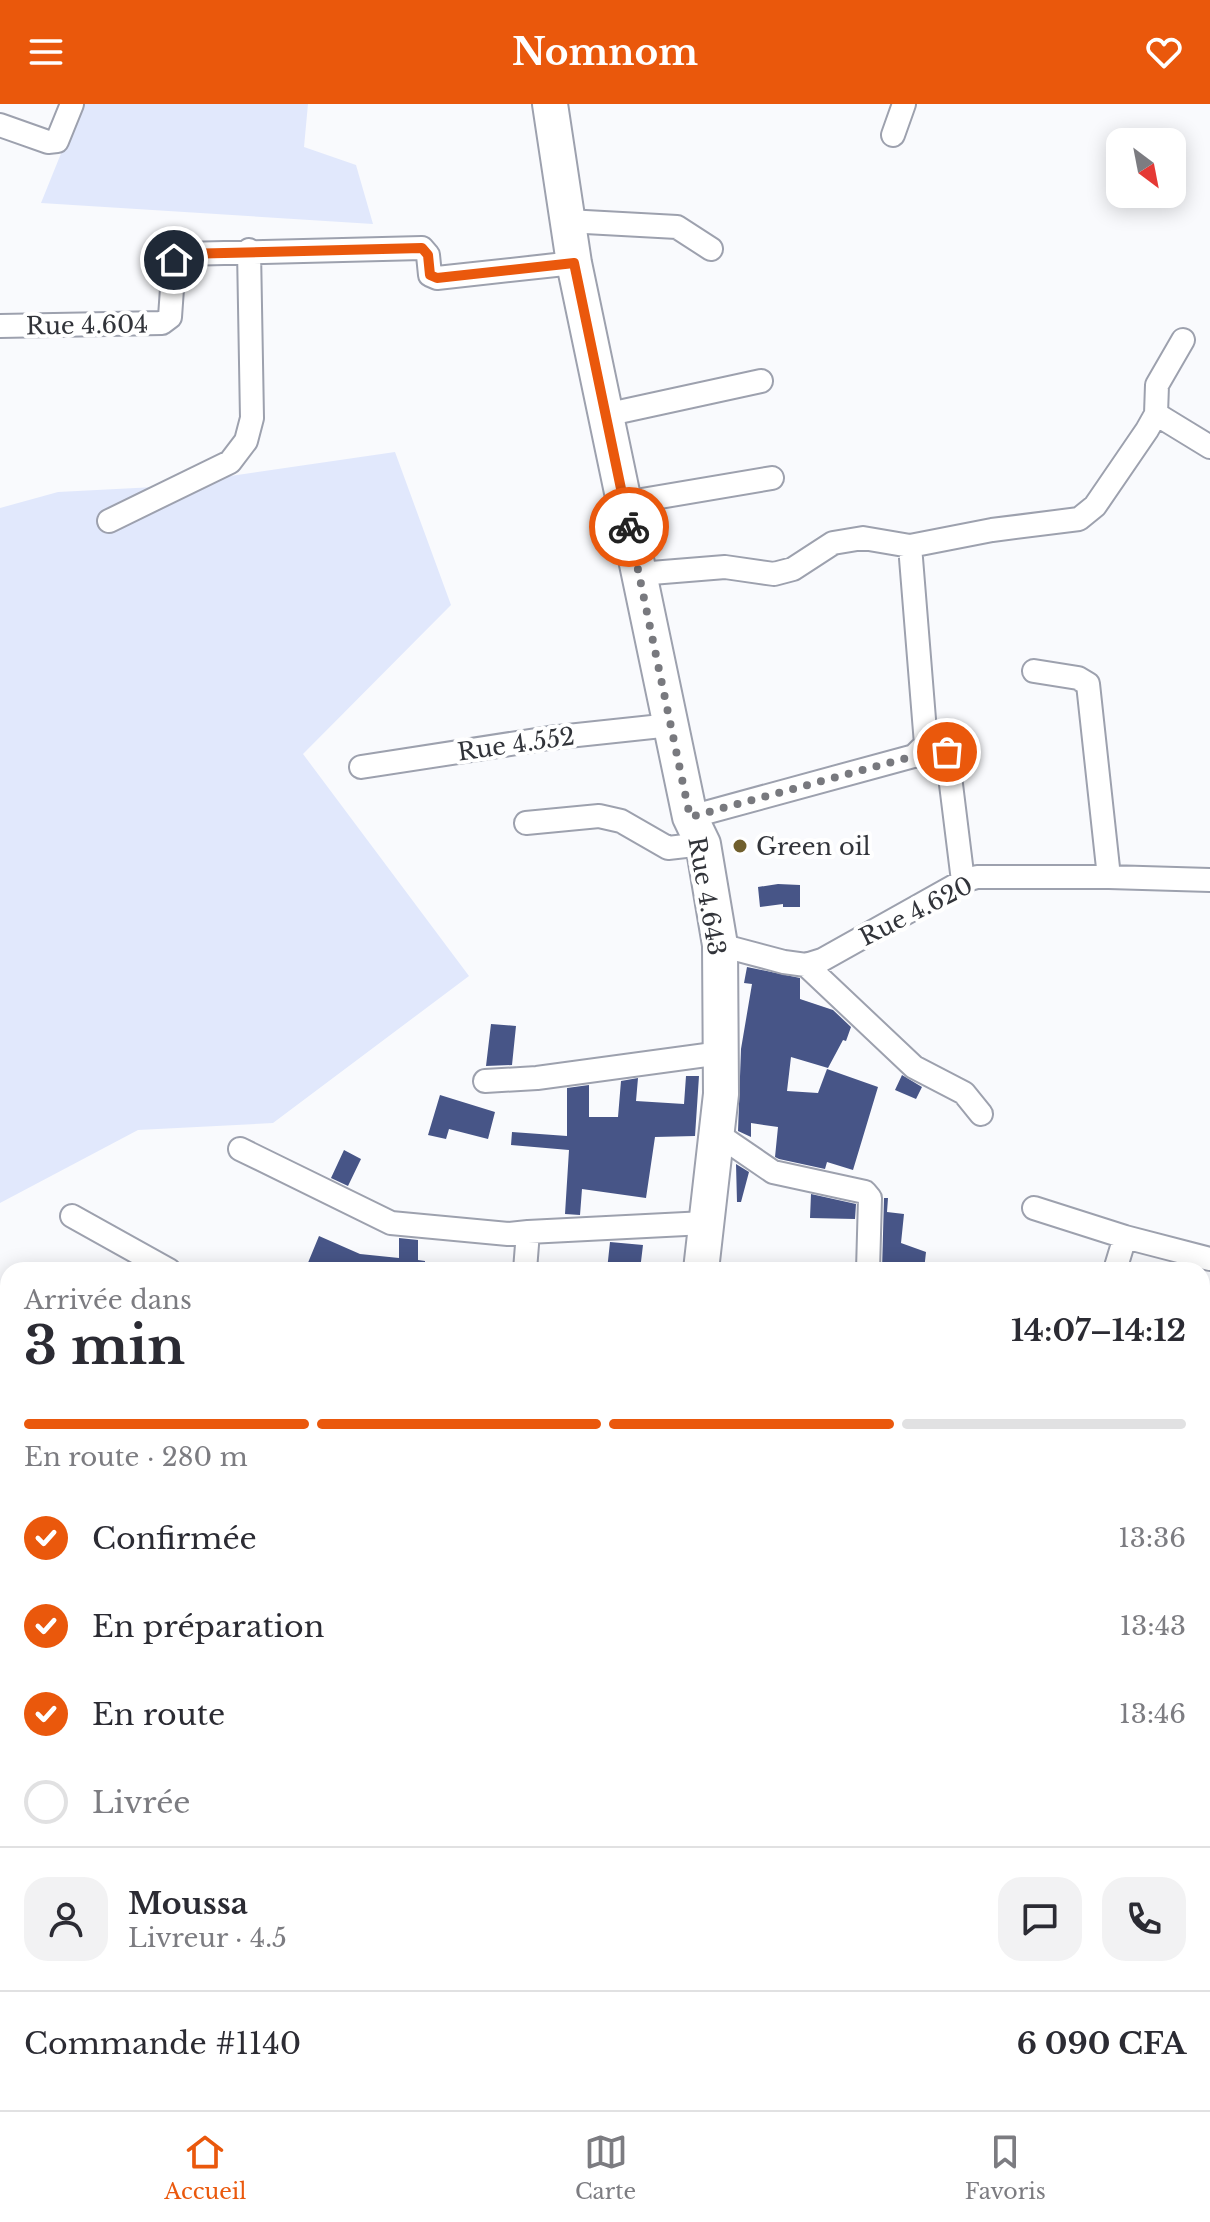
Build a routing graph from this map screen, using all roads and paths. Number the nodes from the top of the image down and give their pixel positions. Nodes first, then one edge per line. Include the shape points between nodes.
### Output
1 (72, 104) edge
2 (550, 104) edge
3 (904, 104) edge
4 (0, 125) edge
5 (893, 135) dead end
6 (567, 221) junction
7 (711, 249) dead end
8 (249, 250) junction
9 (574, 263) junction
10 (0, 326) edge
11 (1183, 340) dead end
12 (761, 381) dead end
13 (1156, 414) junction
14 (605, 415) junction
15 (1210, 447) edge
16 (772, 478) dead end
17 (624, 503) junction
18 (109, 521) dead end
19 (910, 546) junction
20 (639, 574) junction
21 (1034, 671) dead end
22 (671, 725) junction
23 (914, 756) junction
24 (361, 767) dead end
25 (526, 823) dead end
26 (696, 830) junction
27 (1109, 877) junction
28 (1210, 880) edge
29 (963, 881) junction
30 (720, 945) junction
31 (806, 965) junction
32 (721, 1053) junction
33 (485, 1081) dead end
34 (981, 1114) dead end
35 (716, 1133) junction
36 (240, 1149) dead end
37 (1034, 1208) dead end
38 (72, 1216) dead end
39 (705, 1223) junction
40 (528, 1232) junction
41 (1125, 1237) junction
42 (1210, 1259) edge
43 (155, 1262) edge
44 (526, 1262) edge
45 (702, 1262) edge
46 (868, 1262) edge
47 (1117, 1262) edge

1 - 4 street via 57,141
2 - 6 highway, Rue 4.643
3 - 5 street
6 - 7 street via 677,227
6 - 9 highway, Rue 4.643
8 - 9 street, Rue 4.604 via 422,248 430,275 437,278
8 - 10 street, Rue 4.604 via 182,254 174,260 170,317 162,323
8 - 18 street via 252,418 246,441 230,462
9 - 14 highway, Rue 4.643
11 - 13 street via 1157,385
12 - 14 street
13 - 15 street
13 - 19 street via 1095,506 1079,519
14 - 17 highway, Rue 4.643
16 - 17 street
17 - 20 highway, Rue 4.643
19 - 20 street via 863,538 833,543 793,569 774,574 725,567
19 - 23 street via 926,744
20 - 22 highway, Rue 4.643
21 - 27 street via 1088,684
22 - 24 street, Rue 4.552
22 - 26 highway, Rue 4.643
23 - 26 street
23 - 29 street via 947,752
25 - 26 street via 599,816 621,821 668,848
26 - 30 highway, Rue 4.643
27 - 28 street, Rue 4.620
27 - 29 street, Rue 4.620
29 - 31 street, Rue 4.620
30 - 31 street
30 - 32 highway, Rue 4.643
31 - 34 street via 914,1067 964,1093
32 - 33 street
32 - 35 highway, Rue 4.643
35 - 39 highway, Rue 4.643
35 - 46 street via 773,1172 865,1192 870,1198
36 - 40 street via 391,1223
37 - 41 street
38 - 43 street
39 - 40 street
39 - 45 highway, Rue 4.643
40 - 44 street
41 - 42 street
41 - 47 street

